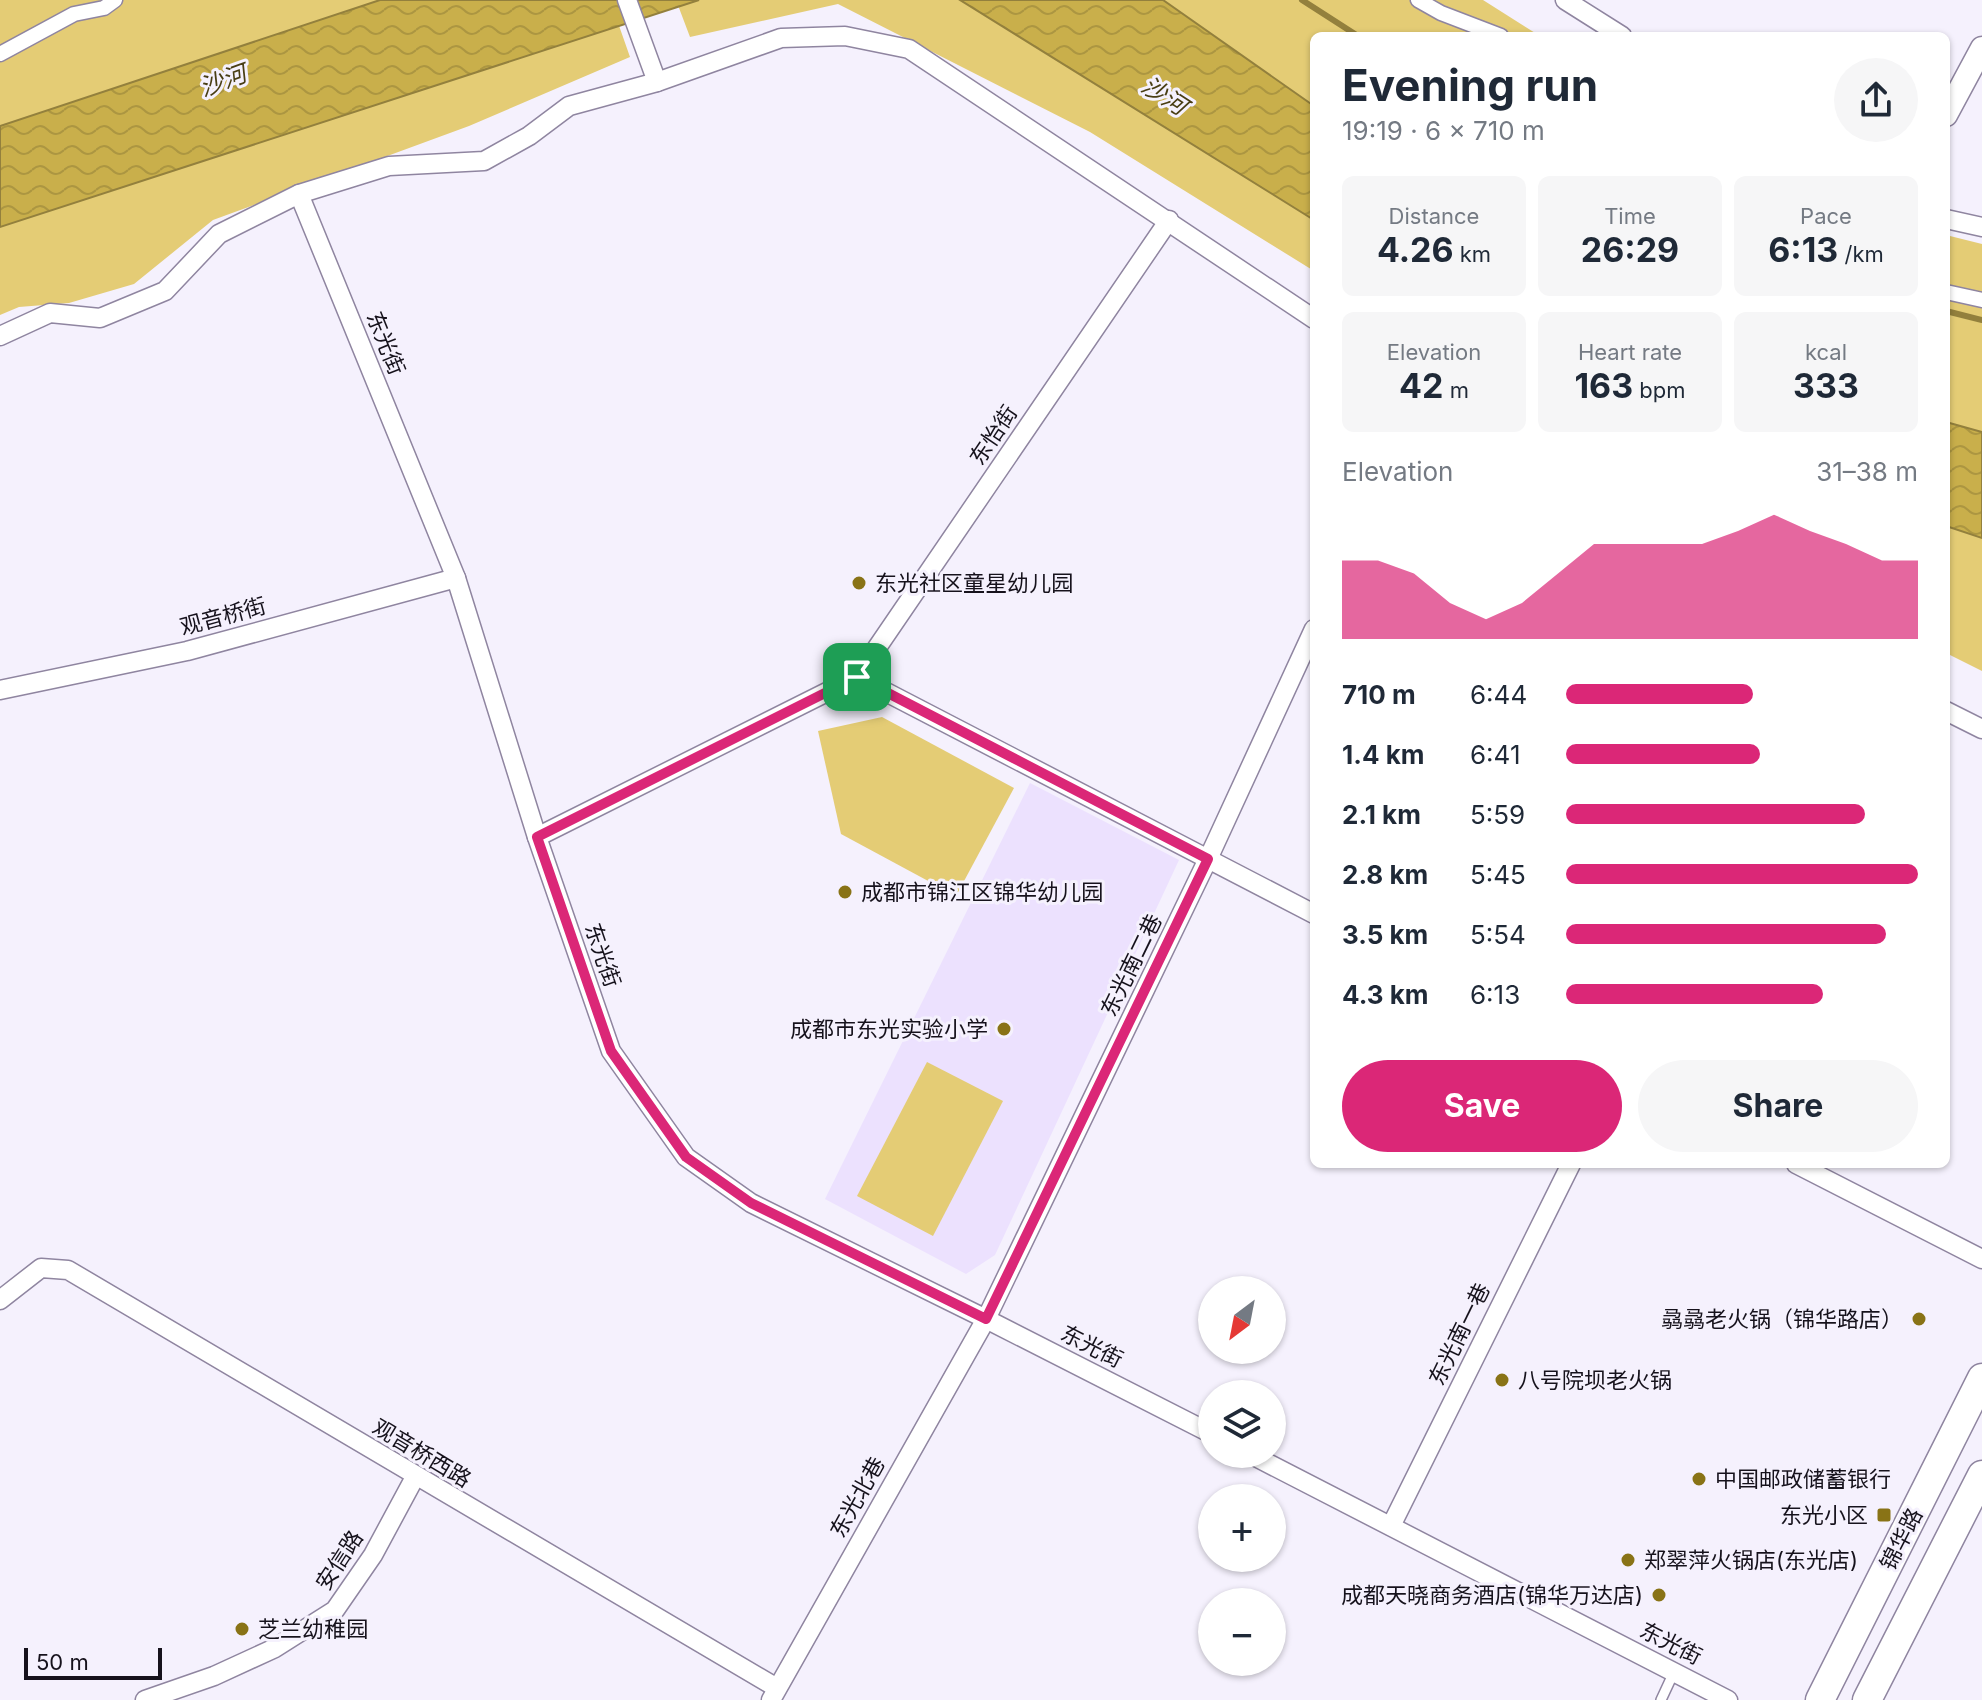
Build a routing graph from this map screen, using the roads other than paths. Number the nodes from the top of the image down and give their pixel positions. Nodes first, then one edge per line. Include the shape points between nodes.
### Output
1 (115, 0) edge
2 (627, 0) edge
3 (1418, 0) edge
4 (1565, 0) edge
5 (1491, 32) edge
6 (1616, 32) edge
7 (1982, 48) edge
8 (0, 54) edge
9 (657, 82) junction
10 (1950, 108) edge
11 (299, 194) junction
12 (1169, 220) junction
13 (1950, 220) edge
14 (1982, 227) edge
15 (1950, 293) edge
16 (1982, 300) edge
17 (1310, 316) edge
18 (0, 336) edge
19 (456, 578) junction
20 (1310, 638) edge
21 (857, 677) junction
22 (0, 690) edge
23 (1950, 713) edge
24 (1982, 729) edge
25 (537, 837) junction
26 (1208, 859) junction
27 (1310, 912) edge
28 (1569, 1168) edge
29 (1804, 1168) edge
30 (1982, 1259) edge
31 (0, 1300) edge
32 (986, 1319) junction
33 (1982, 1378) edge
34 (1198, 1427) edge
35 (1277, 1468) edge
36 (1982, 1475) edge
37 (415, 1477) junction
38 (1391, 1526) junction
39 (1674, 1672) junction
40 (774, 1694) edge
41 (145, 1700) edge
42 (1661, 1700) edge
43 (1728, 1700) edge
44 (1820, 1700) edge
45 (1867, 1700) edge

1 - 8 street via 104,8 74,14
2 - 9 street
3 - 5 street
4 - 6 street
7 - 10 street
9 - 11 street via 569,106 484,161 389,166
9 - 12 street via 781,38 845,36 909,49
11 - 18 street via 219,234 165,291 100,318 50,313
11 - 19 street, 东光街
12 - 17 street
12 - 21 street, 东怡街
13 - 14 street
15 - 16 street
19 - 22 street, 观音桥街 via 187,651
19 - 25 street, 东光街
20 - 26 street, 东光南二巷
21 - 25 street, 东怡街
21 - 26 street
23 - 24 street
25 - 32 street, 东光街 via 611,1051 686,1157 751,1203
26 - 27 street
26 - 32 street, 东光南二巷
28 - 38 street, 东光南一巷
29 - 30 street
31 - 37 street, 观音桥西路 via 41,1268 68,1270
32 - 34 street, 东光街
32 - 40 street, 东光北巷
33 - 44 main road, 锦华路
35 - 38 street, 东光街
36 - 45 main road, 锦华路
37 - 40 street, 观音桥西路
37 - 41 street, 安信路 via 373,1555 335,1610 275,1648
38 - 39 street, 东光街
39 - 42 lane
39 - 43 street, 东光街

